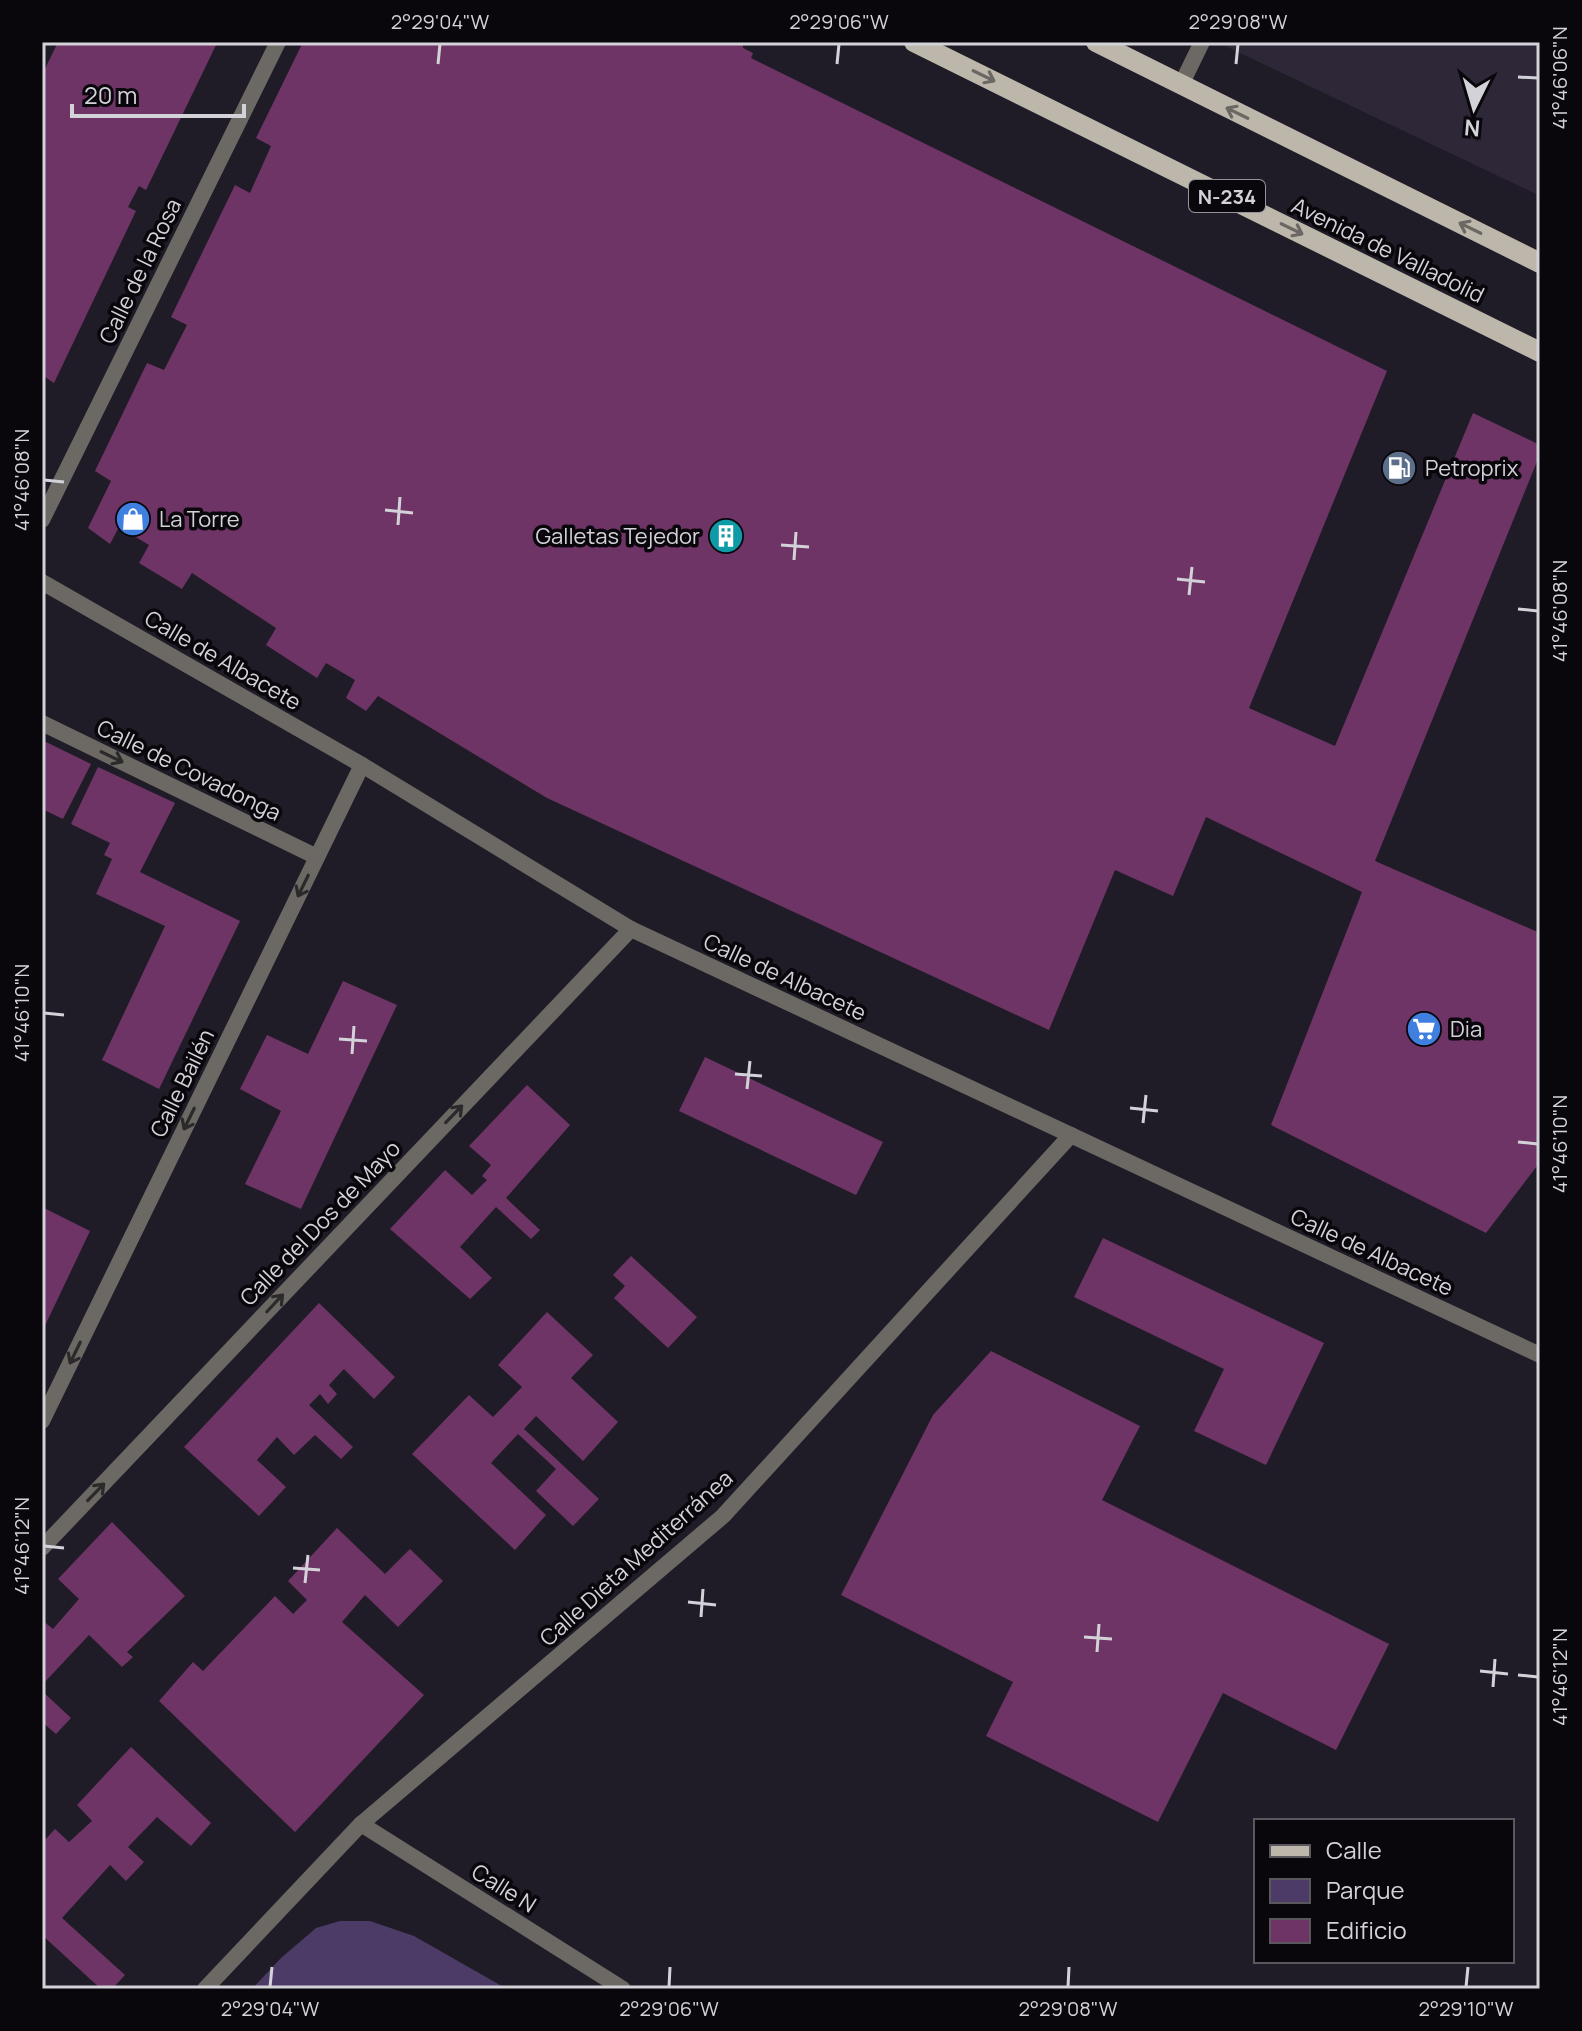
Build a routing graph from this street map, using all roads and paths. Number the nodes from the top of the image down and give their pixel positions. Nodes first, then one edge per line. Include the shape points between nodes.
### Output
1 (278, 42) edge
2 (914, 42) edge
3 (1096, 42) edge
4 (1202, 42) edge
5 (1181, 85) junction
6 (1540, 263) edge
7 (1540, 352) edge
8 (42, 520) edge
9 (42, 582) edge
10 (42, 723) edge
11 (362, 765) junction
12 (317, 857) junction
13 (631, 929) junction
14 (1071, 1135) junction
15 (1540, 1355) edge
16 (42, 1421) edge
17 (42, 1548) edge
18 (361, 1824) junction
19 (205, 1989) edge
20 (623, 1989) edge

1 - 8 street, Calle de la Rosa
2 -> 7 main road, Avenida de Valladolid / N-234
3 - 5 main road
4 - 5 street
6 -> 5 main road
9 - 11 street, Calle de Albacete
10 -> 12 street, Calle de Covadonga
11 - 12 street, Calle Bailén
11 - 13 street, Calle de Albacete
12 -> 16 street, Calle Bailén
13 - 14 street, Calle de Albacete
17 -> 13 street, Calle del Dos de Mayo
14 - 15 street, Calle de Albacete
14 - 18 street, Calle Dieta Mediterránea via 723,1516
18 - 19 street, Calle Dieta Mediterránea
18 - 20 street, Calle N

